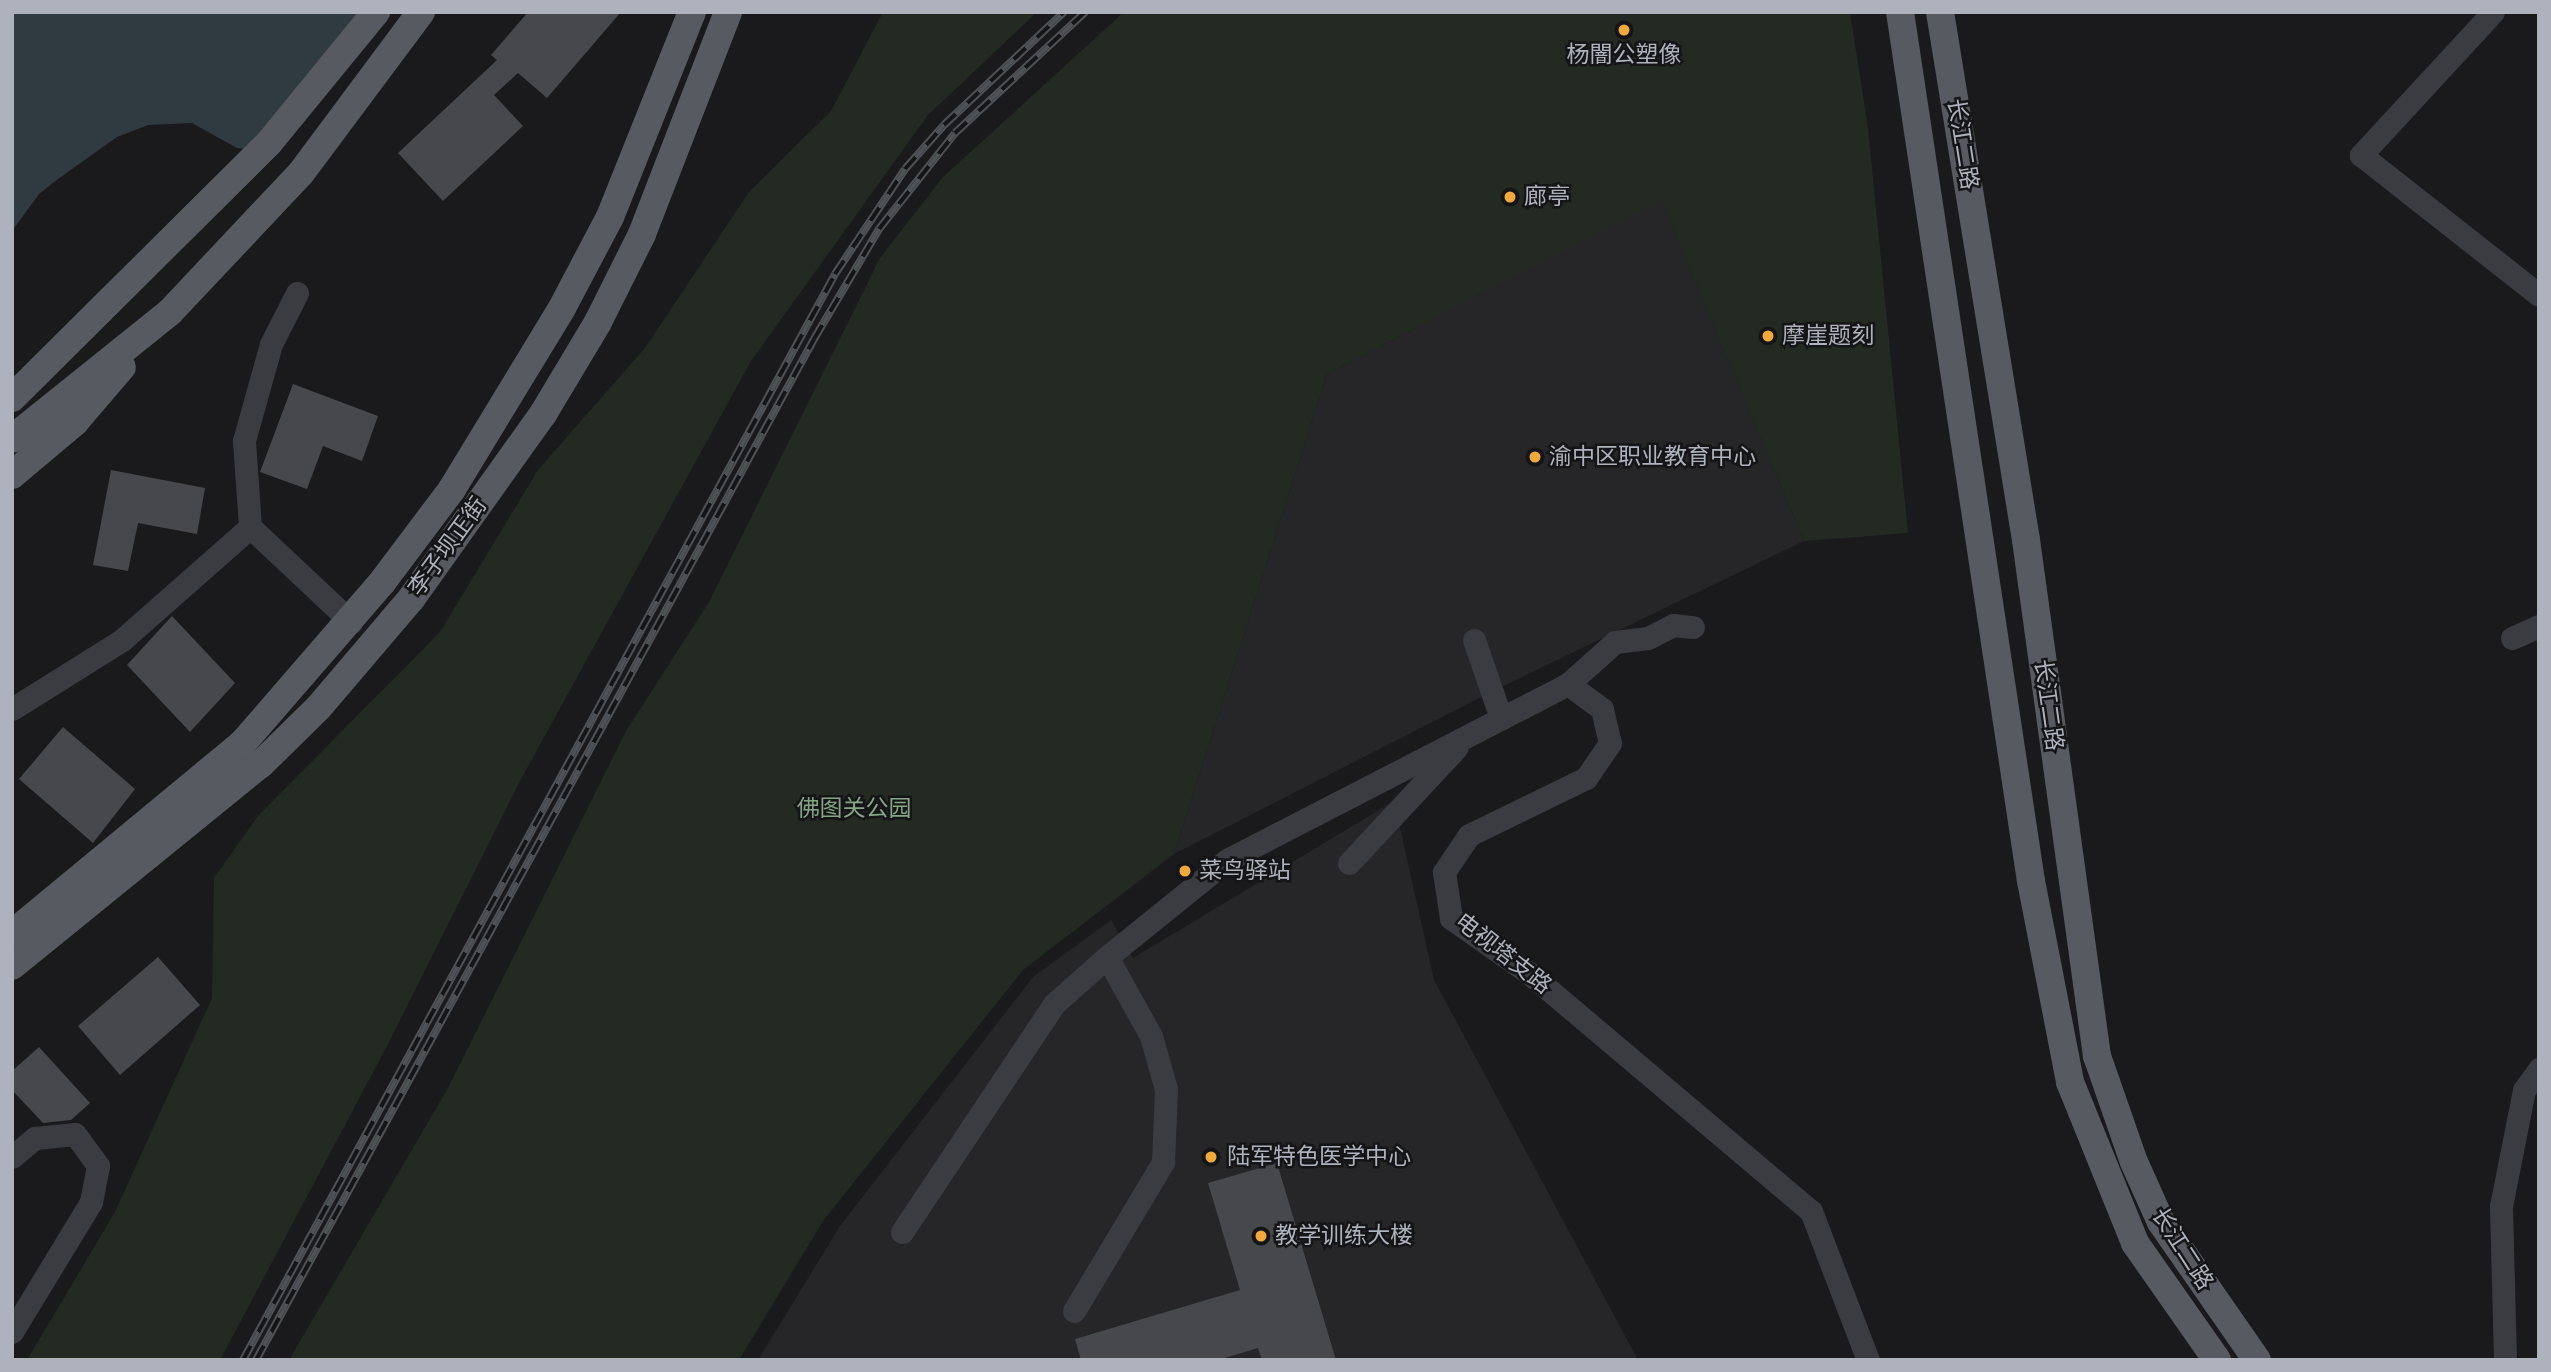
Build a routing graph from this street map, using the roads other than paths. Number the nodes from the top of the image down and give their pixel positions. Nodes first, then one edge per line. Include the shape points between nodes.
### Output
1 (376, 12) edge
2 (421, 12) edge
3 (692, 12) edge
4 (728, 12) edge
5 (1900, 12) edge
6 (1940, 12) edge
7 (2493, 12) edge
8 (297, 293) dead end
9 (2539, 295) edge
10 (170, 312) junction
11 (15, 396) edge
12 (12, 439) edge
13 (12, 475) edge
14 (250, 527) junction
15 (351, 622) junction
16 (2539, 626) edge
17 (1693, 627) dead end
18 (2512, 638) dead end
19 (1474, 640) dead end
20 (1568, 684) junction
21 (12, 709) edge
22 (1501, 718) junction
23 (1466, 737) junction
24 (1349, 863) dead end
25 (12, 934) edge
26 (1107, 957) junction
27 (12, 966) edge
28 (2539, 1069) edge
29 (12, 1157) edge
30 (902, 1232) dead end
31 (1074, 1311) dead end
32 (12, 1332) edge
33 (1868, 1360) edge
34 (2217, 1360) edge
35 (2257, 1360) edge
36 (2505, 1360) edge

1 - 11 main road via 268,144
2 - 10 main road via 301,173
3 - 15 main road, 李子坝正街 via 610,217 562,308 452,489
4 - 27 main road, 李子坝正街 via 642,234 598,322 543,414 411,599 319,707 261,764
5 - 34 main road, 长江二路 via 2031,881 2070,1082 2135,1243
6 - 35 main road, 长江二路 via 2025,540 2097,1056 2134,1162 2161,1222
7 - 9 street via 2361,155
8 - 14 street via 271,344 244,441
10 - 12 main road
10 - 13 main road via 75,422
14 - 15 street
14 - 21 street via 122,640
15 - 25 main road, 李子坝正街 via 242,744
16 - 18 street
17 - 20 street via 1673,625 1648,638 1615,642
19 - 22 street
20 - 22 street
20 - 33 street, 电视塔支路 via 1602,709 1610,743 1586,778 1469,835 1444,872 1451,918 1529,973 1811,1211
22 - 23 street
23 - 24 street
23 - 26 street via 1227,860
26 - 30 street via 1054,1004
26 - 31 street via 1151,1035 1166,1089 1163,1162
28 - 36 street via 2524,1090 2501,1206
29 - 32 street via 36,1139 75,1134 98,1166 91,1202

